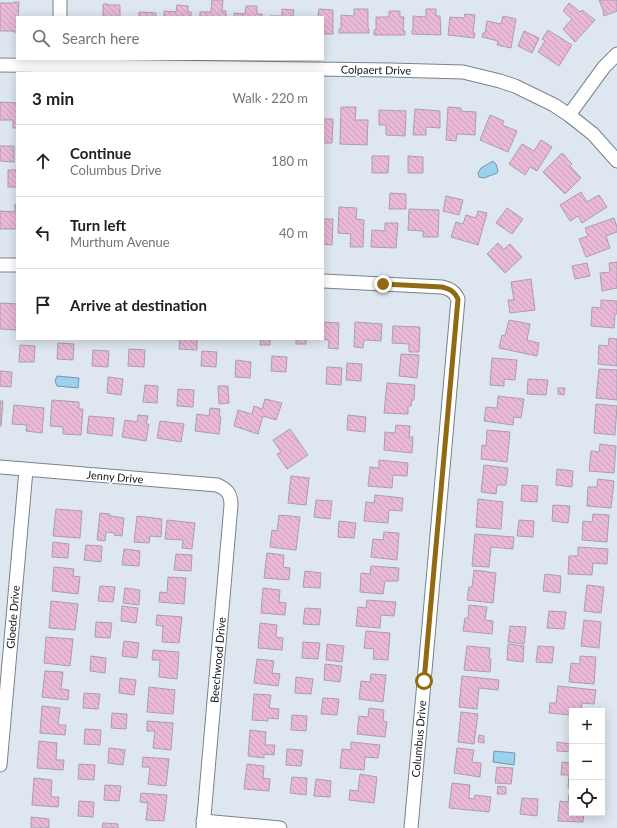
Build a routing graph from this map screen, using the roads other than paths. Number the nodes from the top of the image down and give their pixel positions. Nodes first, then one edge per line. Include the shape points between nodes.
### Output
1 (60, 0) edge
2 (60, 16) edge
3 (617, 54) edge
4 (0, 65) edge
5 (59, 66) edge
6 (569, 115) junction
7 (617, 162) edge
8 (0, 264) edge
9 (16, 265) edge
10 (324, 281) edge
11 (0, 467) edge
12 (26, 470) junction
13 (228, 492) joint
14 (0, 764) edge
15 (203, 825) edge
16 (280, 828) edge
17 (411, 828) edge

1 - 2 street
3 - 6 street via 604,67
4 - 5 street, Colpaert Drive
5 - 6 street, Colpaert Drive via 462,72 515,86
6 - 7 street, Colpaert Drive via 593,134
8 - 9 street
10 - 17 street, Columbus Drive via 442,287 450,289 458,299
11 - 12 street, Jenny Drive
12 - 13 street, Jenny Drive via 217,485
12 - 14 street, Gloede Drive
13 - 15 street, Beechwood Drive via 231,505
15 - 16 street

